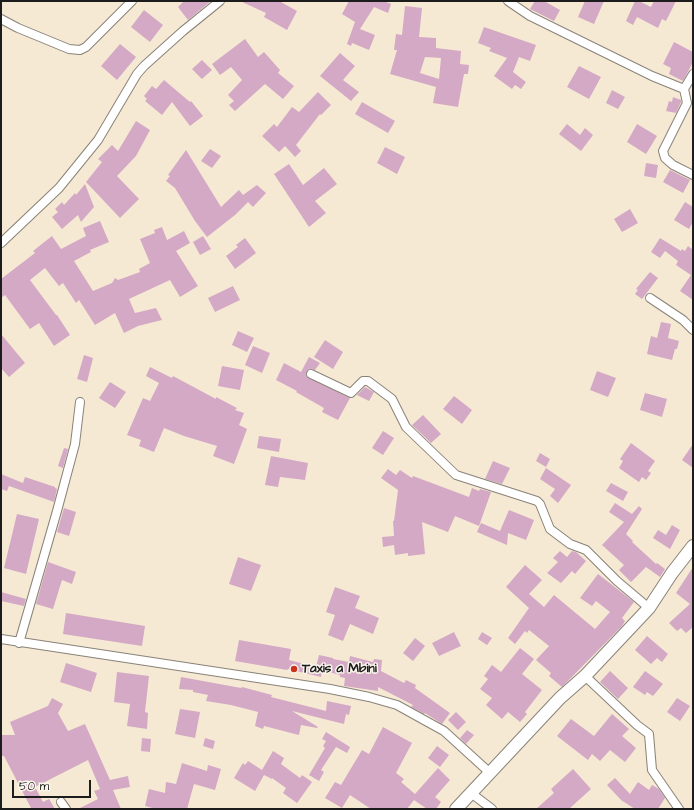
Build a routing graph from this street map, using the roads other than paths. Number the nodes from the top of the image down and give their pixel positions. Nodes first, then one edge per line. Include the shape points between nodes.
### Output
1 (132, 1) edge
2 (220, 1) edge
3 (508, 1) edge
4 (1, 19) edge
5 (693, 74) edge
6 (684, 89) junction
7 (693, 175) edge
8 (1, 243) edge
9 (650, 298) dead end
10 (693, 330) edge
11 (311, 374) dead end
12 (80, 402) dead end
13 (692, 551) edge
14 (649, 608) junction
15 (1, 639) edge
16 (19, 643) junction
17 (584, 676) junction
18 (489, 772) junction
19 (471, 793) junction
20 (456, 809) edge
21 (492, 809) edge
22 (679, 809) edge

1 - 4 street via 80,50 69,49
2 - 8 street via 144,66 98,140 60,188
3 - 6 street via 537,20
5 - 6 street
6 - 7 street via 687,103 663,151 665,158 673,165
9 - 10 street via 683,320
11 - 14 street via 351,393 363,381 368,381 392,399 406,427 456,475 536,501 540,504 550,529 570,544 586,550
12 - 16 street via 75,444
13 - 14 main road via 672,573
14 - 17 main road
15 - 16 street
16 - 18 street via 369,697 398,705 444,731
17 - 18 main road
17 - 22 street via 649,734 652,770
18 - 19 main road
19 - 20 main road
19 - 21 street

